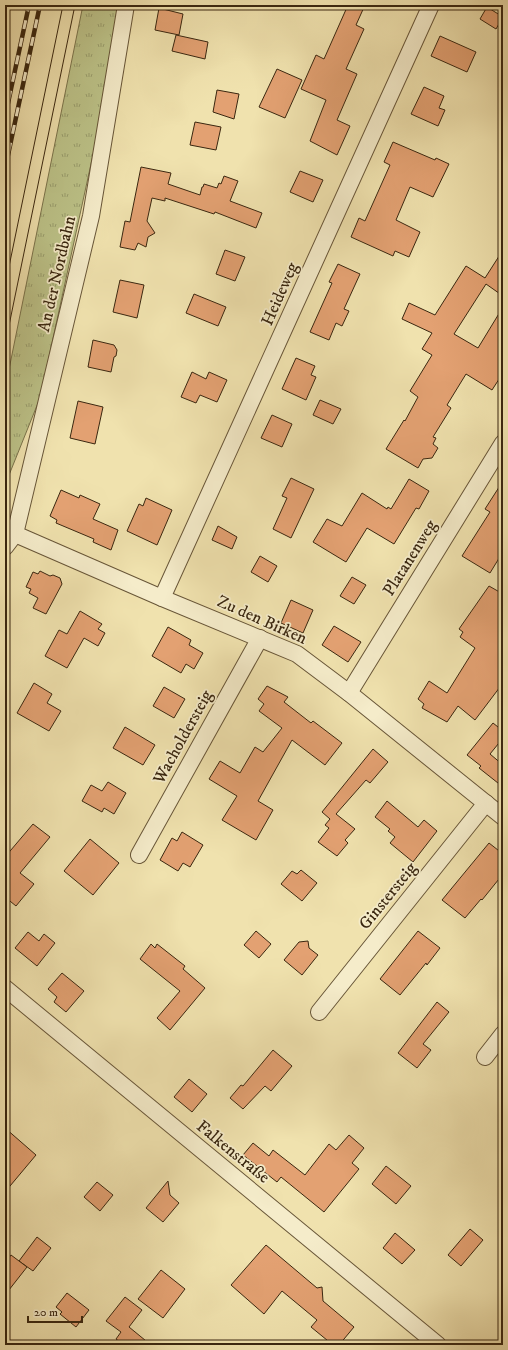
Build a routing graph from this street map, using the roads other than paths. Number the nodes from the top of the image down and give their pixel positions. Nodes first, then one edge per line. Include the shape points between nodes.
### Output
1 (126, 5) edge
2 (431, 5) edge
3 (503, 443) edge
4 (15, 534) junction
5 (5, 547) edge
6 (162, 598) junction
7 (260, 638) junction
8 (349, 693) junction
9 (486, 803) junction
10 (503, 817) edge
11 (139, 855) dead end
12 (5, 988) edge
13 (319, 1012) dead end
14 (503, 1034) edge
15 (485, 1057) dead end
16 (438, 1345) edge

1 - 4 street, An der Nordbahn via 91,216
2 - 6 street, Heideweg
3 - 8 street, Platanenweg
4 - 5 street, An der Nordbahn
4 - 6 street, Zu den Birken
6 - 7 street, Zu den Birken
7 - 8 street, Zu den Birken via 297,654
7 - 11 street, Wacholdersteig
8 - 9 street, Zu den Birken
9 - 10 street, Zu den Birken
9 - 13 street, Ginstersteig
12 - 16 street, Falkenstraße
14 - 15 street

